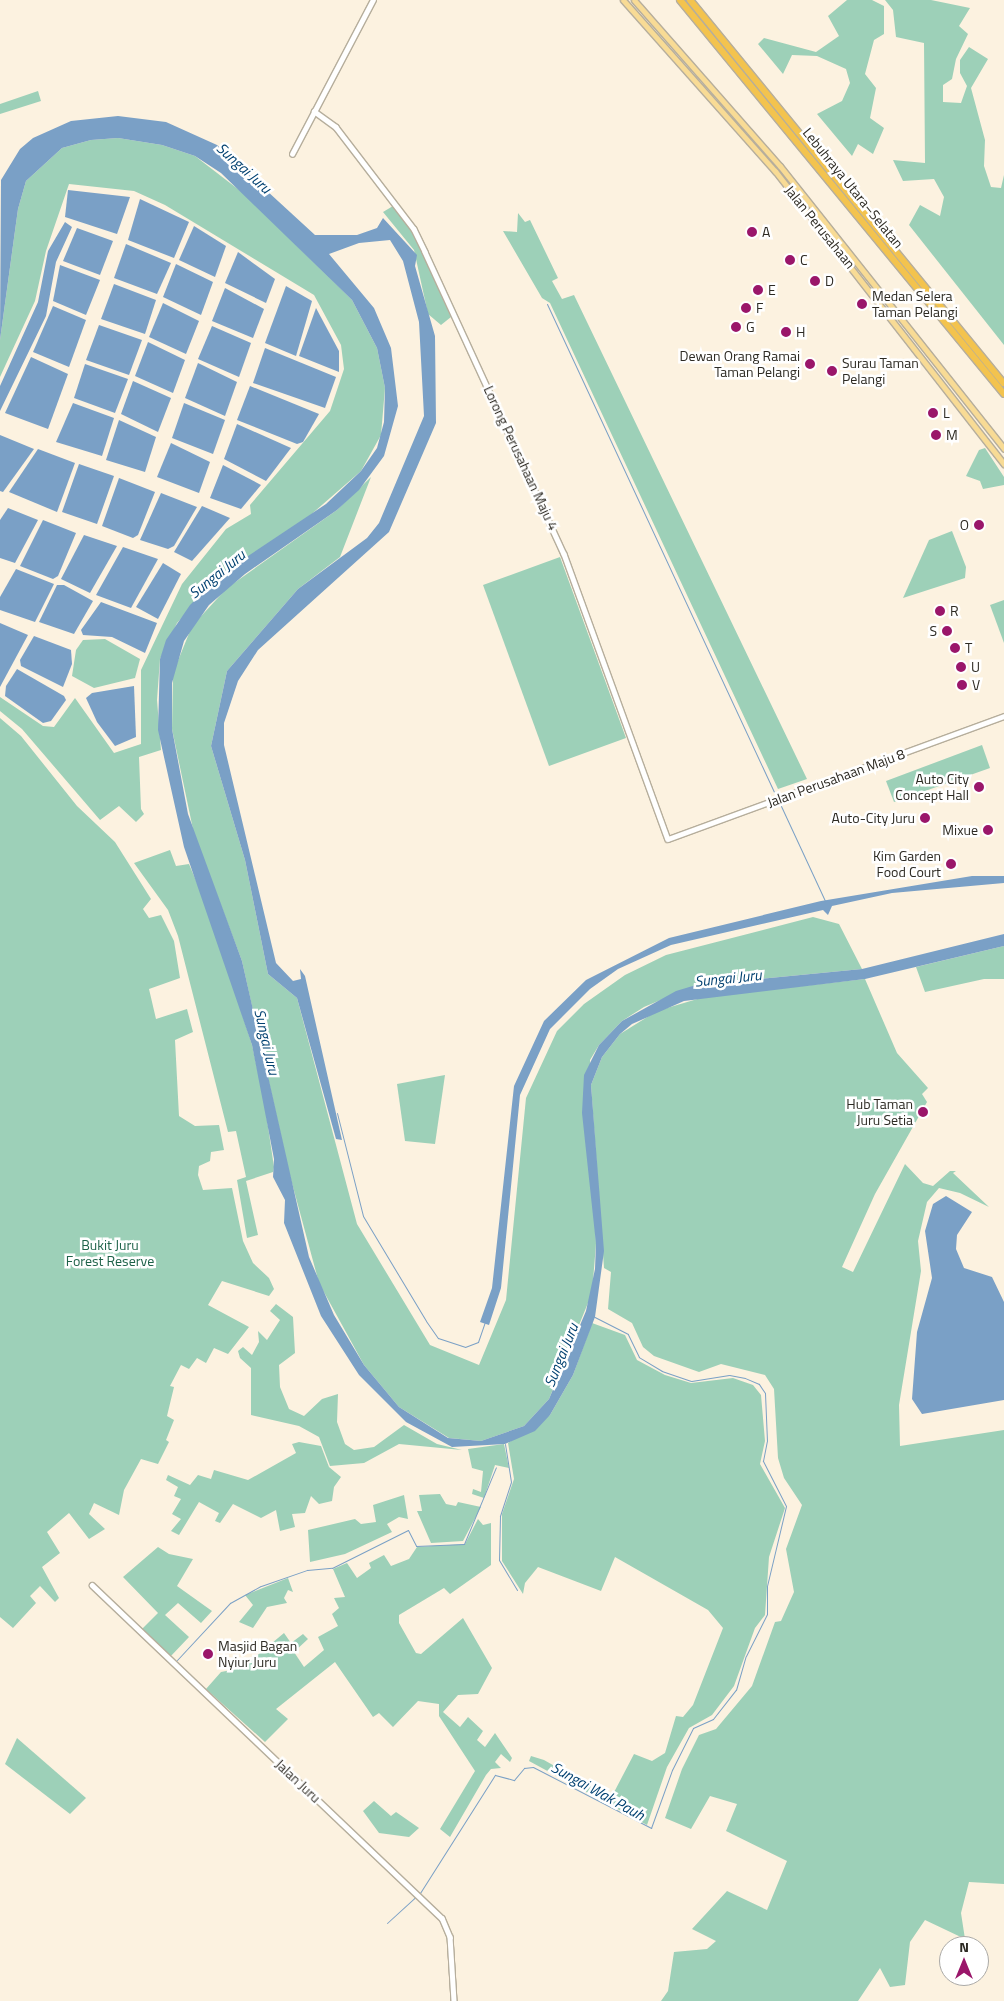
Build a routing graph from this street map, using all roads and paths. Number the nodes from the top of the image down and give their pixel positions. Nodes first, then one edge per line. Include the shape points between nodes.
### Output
1 (373, 0) edge
2 (623, 0) edge
3 (634, 0) edge
4 (680, 0) edge
5 (690, 0) edge
6 (314, 111) junction
7 (292, 154) dead end
8 (1004, 383) edge
9 (1004, 394) edge
10 (1004, 449) edge
11 (1004, 464) edge
12 (1004, 716) edge
13 (668, 839) joint
14 (92, 1585) dead end
15 (454, 2001) edge

1 - 6 street
2 - 11 main road, Jalan Perusahaan via 774,171
3 - 10 main road, Jalan Perusahaan via 780,166
4 - 9 highway, Lebuhraya Utara–Selatan
5 - 8 highway, Lebuhraya Utara–Selatan
6 - 7 street
6 - 13 street, Lorong Perusahaan Maju 4 via 336,127 414,229 564,554
12 - 13 street, Jalan Perusahaan Maju 8
14 - 15 street, Jalan Juru via 413,1891 448,1930

